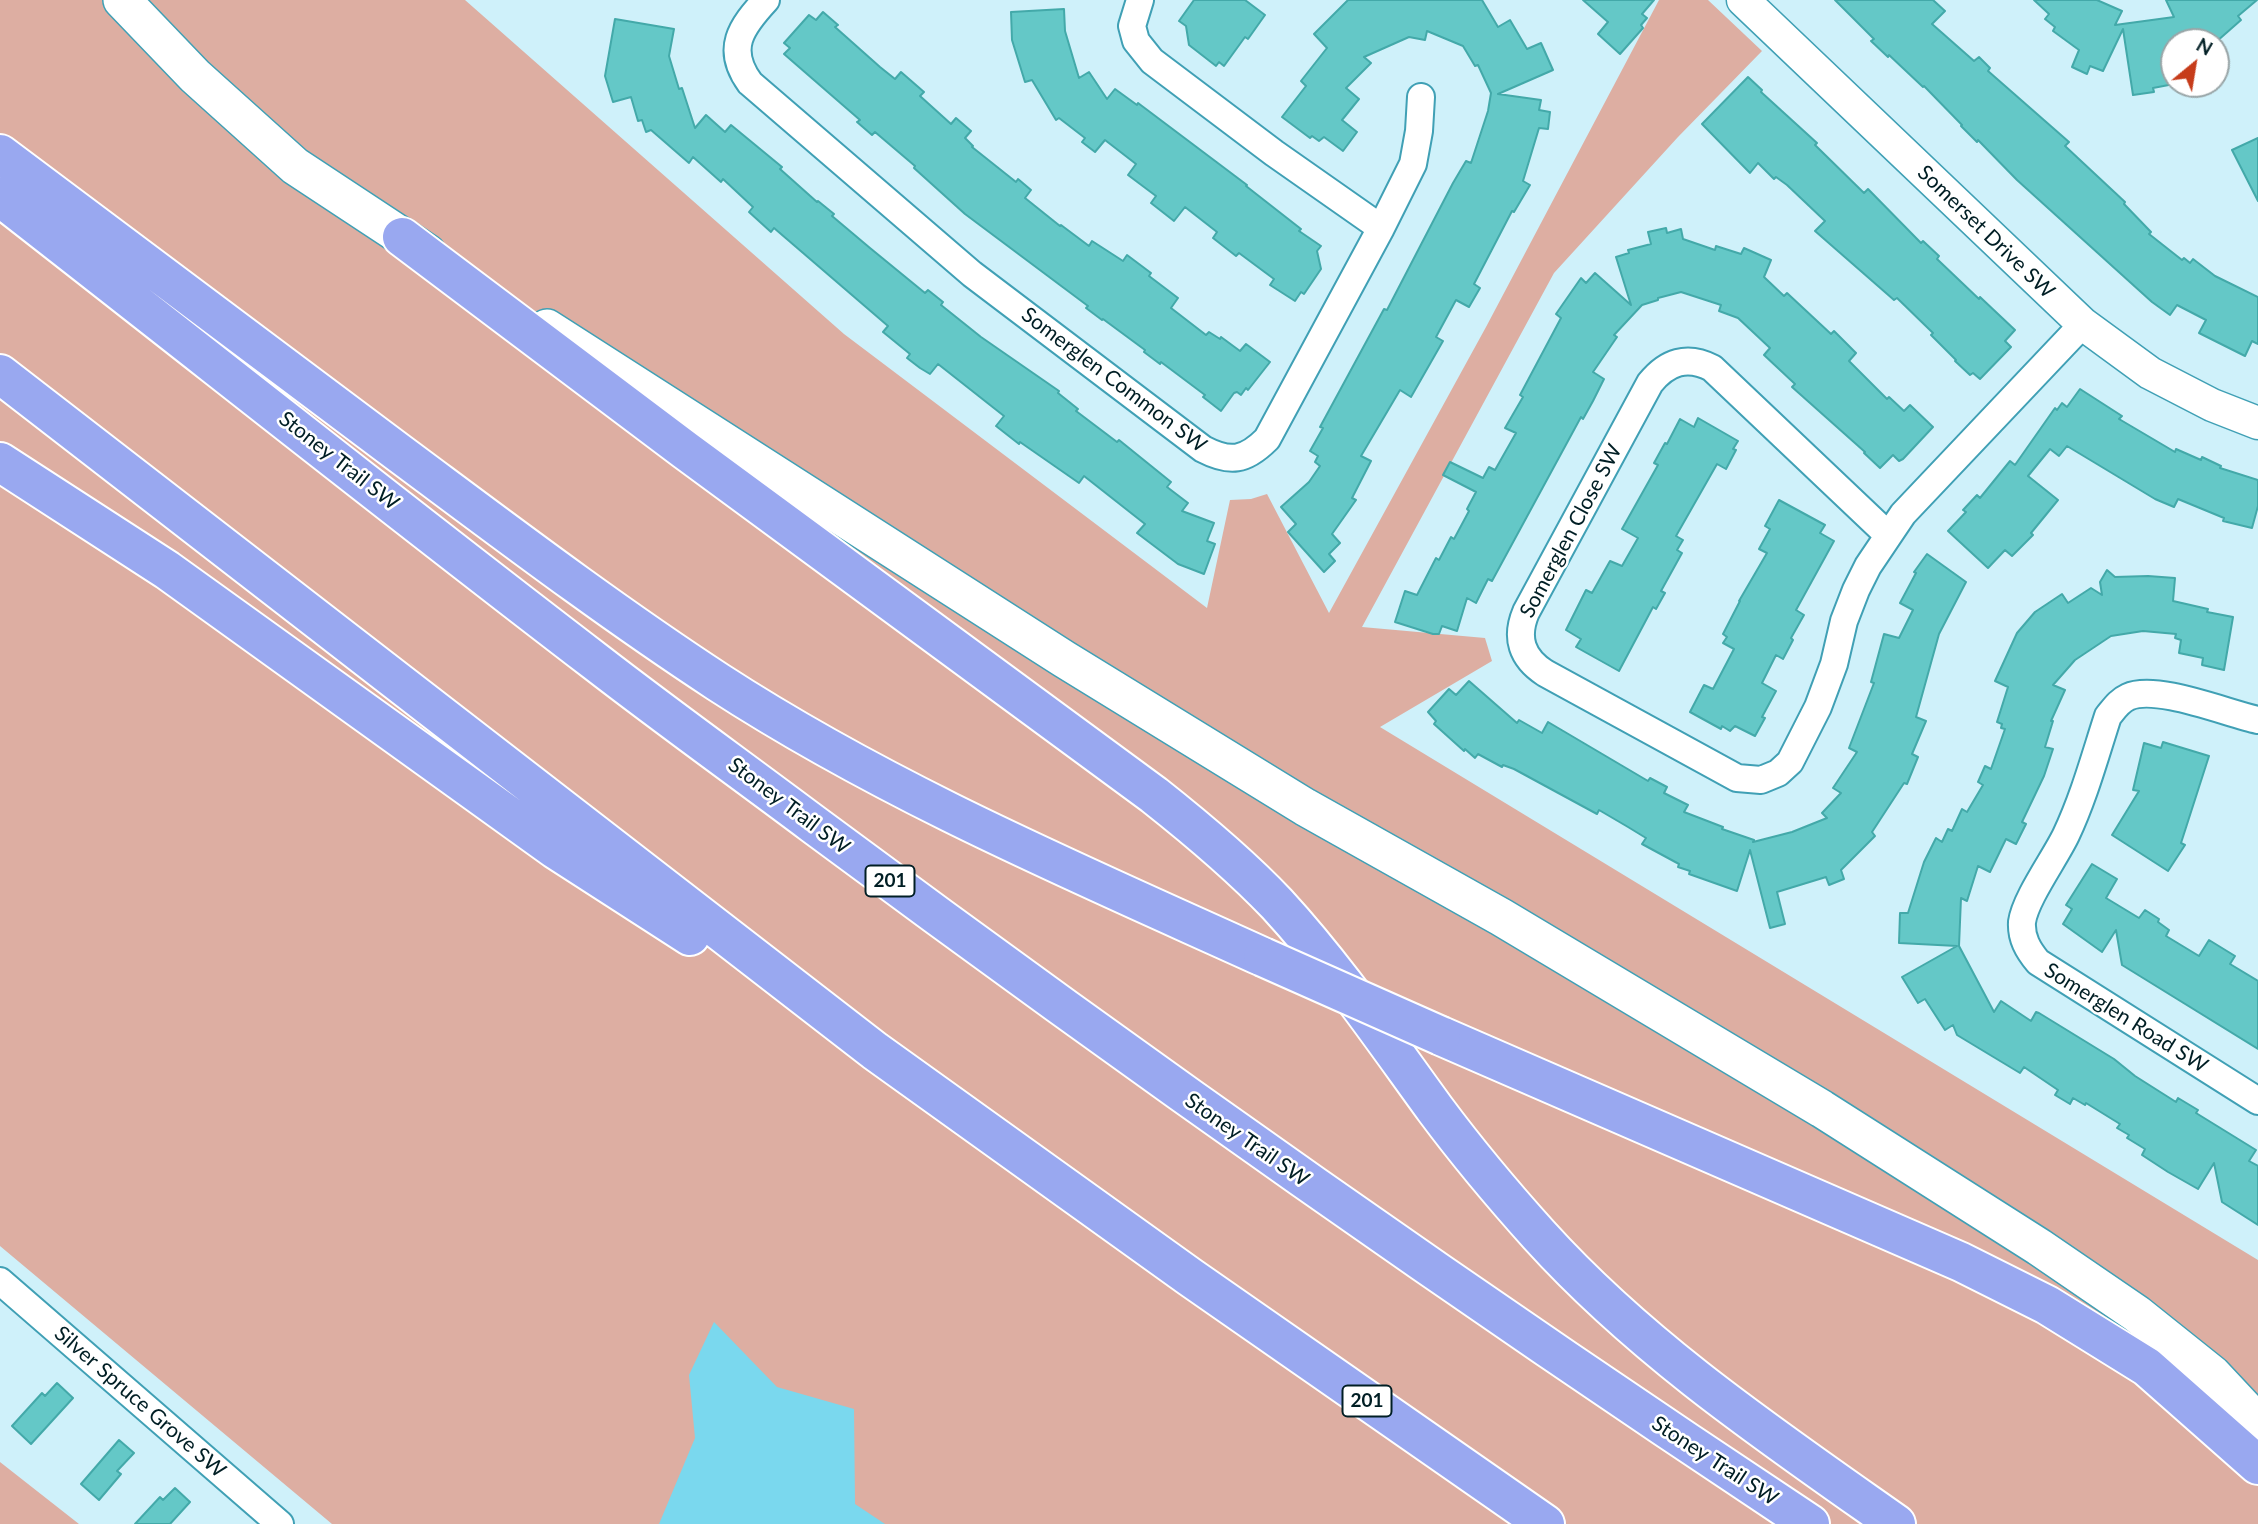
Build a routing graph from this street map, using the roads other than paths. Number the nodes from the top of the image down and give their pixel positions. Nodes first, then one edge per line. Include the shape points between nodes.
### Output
1 (122, 0) edge
2 (766, 0) edge
3 (1140, 0) edge
4 (1743, 0) edge
5 (1421, 97) dead end
6 (0, 155) edge
7 (0, 197) edge
8 (1381, 228) junction
9 (402, 237) junction
10 (2083, 324) junction
11 (0, 374) edge
12 (2258, 423) edge
13 (0, 462) edge
14 (1887, 534) junction
15 (2258, 720) edge
16 (875, 1051) junction
17 (2258, 1101) edge
18 (0, 1281) edge
19 (2258, 1423) edge
20 (2258, 1465) edge
21 (280, 1524) edge
22 (1545, 1524) edge
23 (1810, 1524) edge
24 (1896, 1524) edge

1 - 9 main road via 195,76 295,166
2 - 8 street, Somerglen Common SW via 738,38 741,71 750,83 972,274 1217,456 1239,458 1267,439
3 - 8 street via 1132,26 1136,41 1152,61
4 - 10 street, Somerset Drive SW
5 - 8 street, Somerglen Common SW via 1413,164
6 - 20 highway, bridge via 593,597 804,734 1022,847 1961,1262 2047,1305 2147,1367
7 - 23 highway, Stoney Trail SW / 201 via 597,663 937,916 1345,1208
9 - 19 main road via 1088,674 1305,807 1822,1109 1932,1179 2137,1314 2212,1374
9 - 24 highway via 1199,831 1277,904 1306,938 1437,1111 1583,1282 1693,1375
10 - 12 street, Somerset Drive SW via 2150,373
10 - 14 street, Somerglen Close SW
11 - 16 highway, 201
13 - 16 highway via 167,570 555,849
14 - 14 street, Somerglen Close SW via 1856,590 1818,707 1790,762 1761,780 1737,778 1545,673 1521,645 1526,612 1650,383 1672,364 1690,361 1712,368
15 - 17 street, Somerglen Road SW via 2148,692 2118,704 2108,716 2067,834 2022,922 2024,940 2038,962
16 - 22 highway, 201
18 - 21 street, Silver Spruce Grove SW

